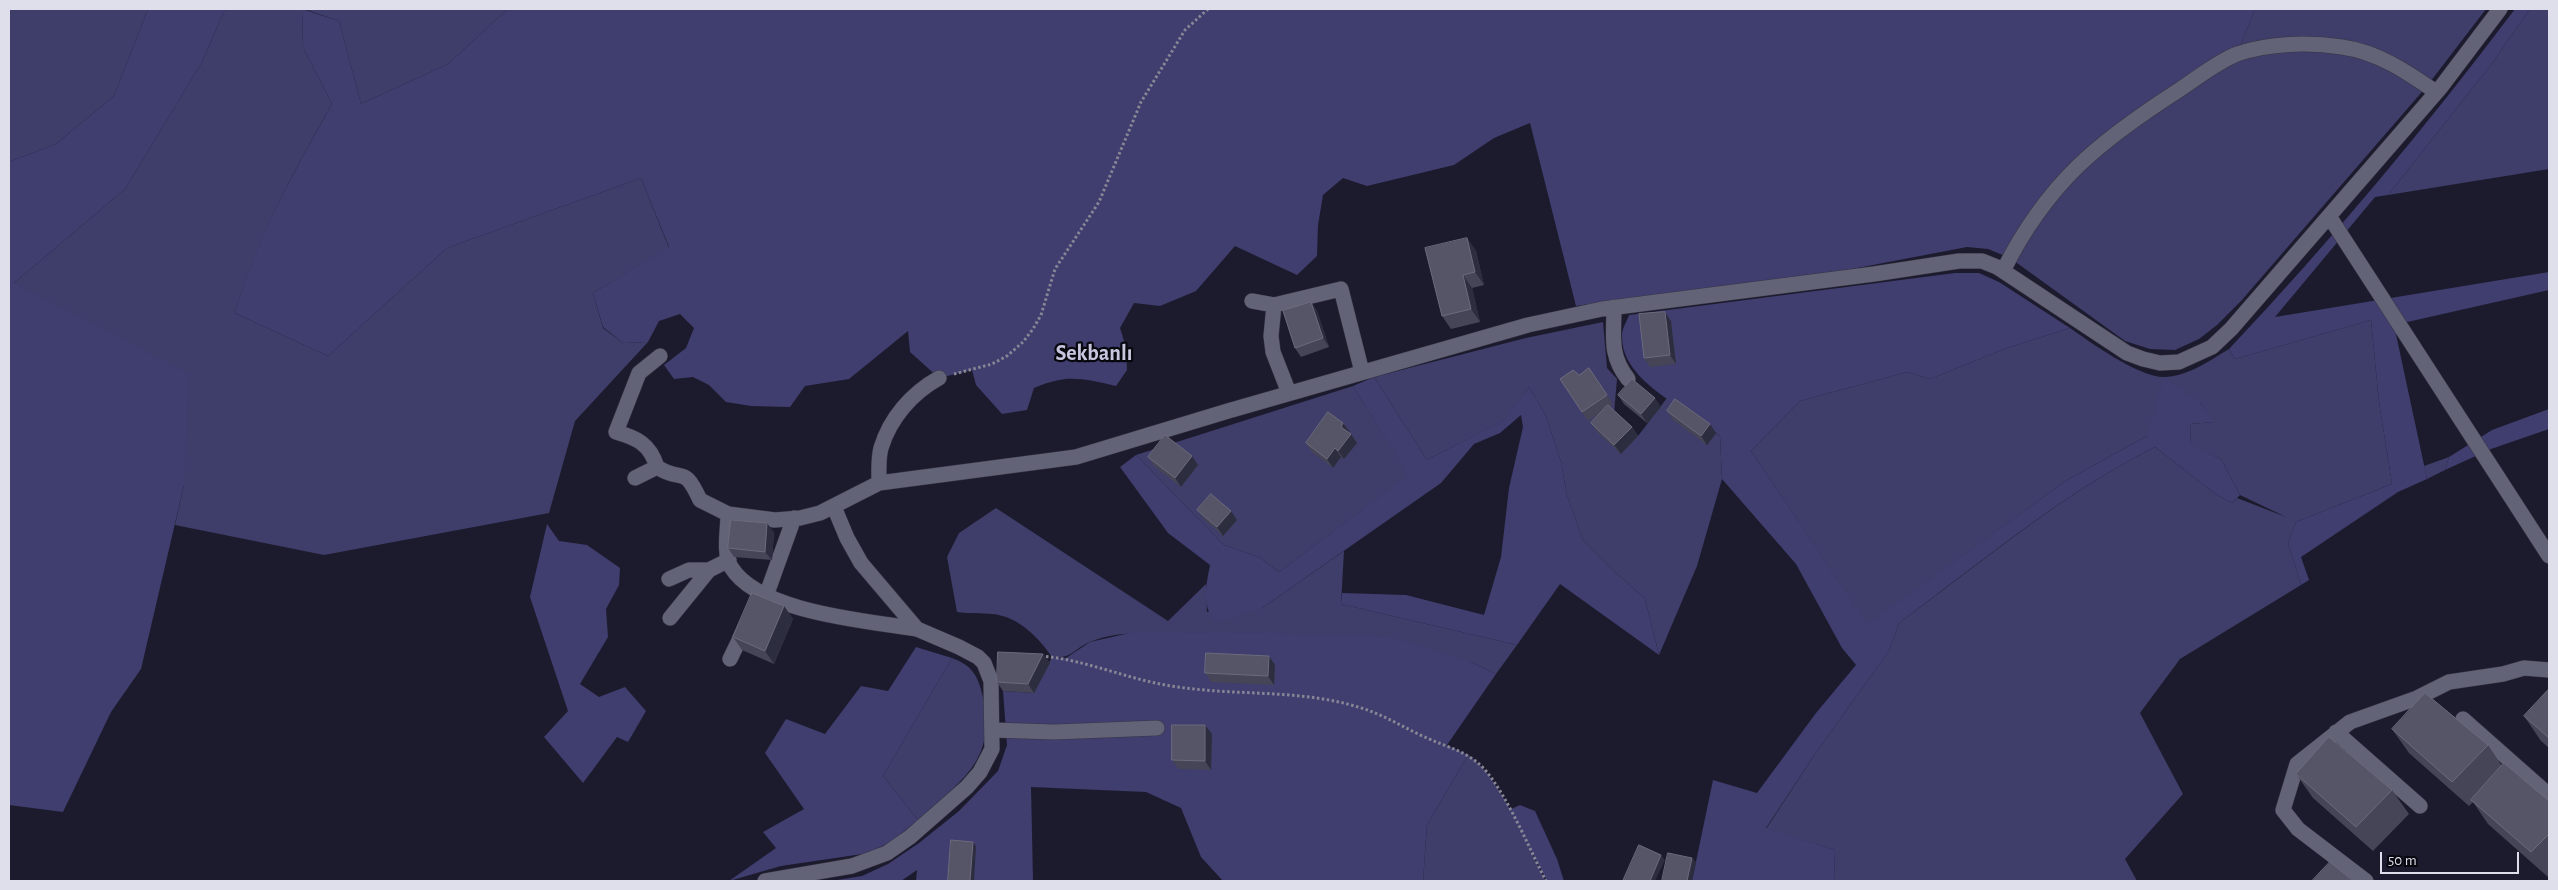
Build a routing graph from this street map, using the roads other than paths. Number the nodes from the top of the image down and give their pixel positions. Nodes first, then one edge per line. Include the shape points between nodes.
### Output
1 (2500, 9) edge
2 (2436, 92) junction
3 (2330, 216) junction
4 (2003, 271) junction
5 (1252, 301) dead end
6 (1274, 305) junction
7 (1614, 307) junction
8 (660, 356) dead end
9 (1362, 372) junction
10 (939, 378) road end
11 (1628, 379) dead end
12 (1289, 393) junction
13 (657, 467) junction
14 (635, 478) dead end
15 (879, 483) junction
16 (834, 507) junction
17 (728, 514) junction
18 (794, 518) junction
19 (2549, 556) edge
20 (729, 560) junction
21 (708, 570) junction
22 (668, 579) dead end
23 (764, 595) junction
24 (670, 618) dead end
25 (917, 630) junction
26 (730, 659) dead end
27 (2549, 670) edge
28 (2463, 719) dead end
29 (1158, 728) dead end
30 (993, 730) junction
31 (2336, 732) junction
32 (2549, 796) edge
33 (2420, 806) dead end
34 (765, 881) edge
35 (2366, 881) edge

1 - 2 street
2 - 3 street
2 - 4 street via 2396,65 2367,52 2342,46 2304,44 2237,54 2163,100 2072,170 2029,225
3 - 4 street via 2212,347 2179,362 2160,363 2127,353
3 - 19 street
4 - 7 street via 1982,261 1959,260
5 - 6 street
6 - 9 street via 1341,290
6 - 12 street via 1273,352
7 - 9 street via 1528,325
7 - 11 street via 1614,354
8 - 13 street via 639,372 616,432 646,445
9 - 12 street
10 - 15 street via 912,396 890,429 881,448
12 - 15 street via 1076,457
13 - 14 street
13 - 17 street via 690,480 700,500
15 - 16 street
16 - 18 street
16 - 25 street via 861,563
17 - 18 street via 775,520
17 - 20 street
18 - 23 street
20 - 21 street
20 - 23 street via 738,575
21 - 22 street via 688,570
21 - 24 street
23 - 25 street via 780,603 825,614
23 - 26 street
25 - 30 street via 984,662 991,680
27 - 31 street via 2524,668 2449,682 2417,698 2350,722
28 - 32 street
29 - 30 street via 1054,732
30 - 34 street via 992,749 967,787 936,816 887,853 852,866
31 - 33 street
31 - 35 street via 2297,764 2283,810 2298,829

